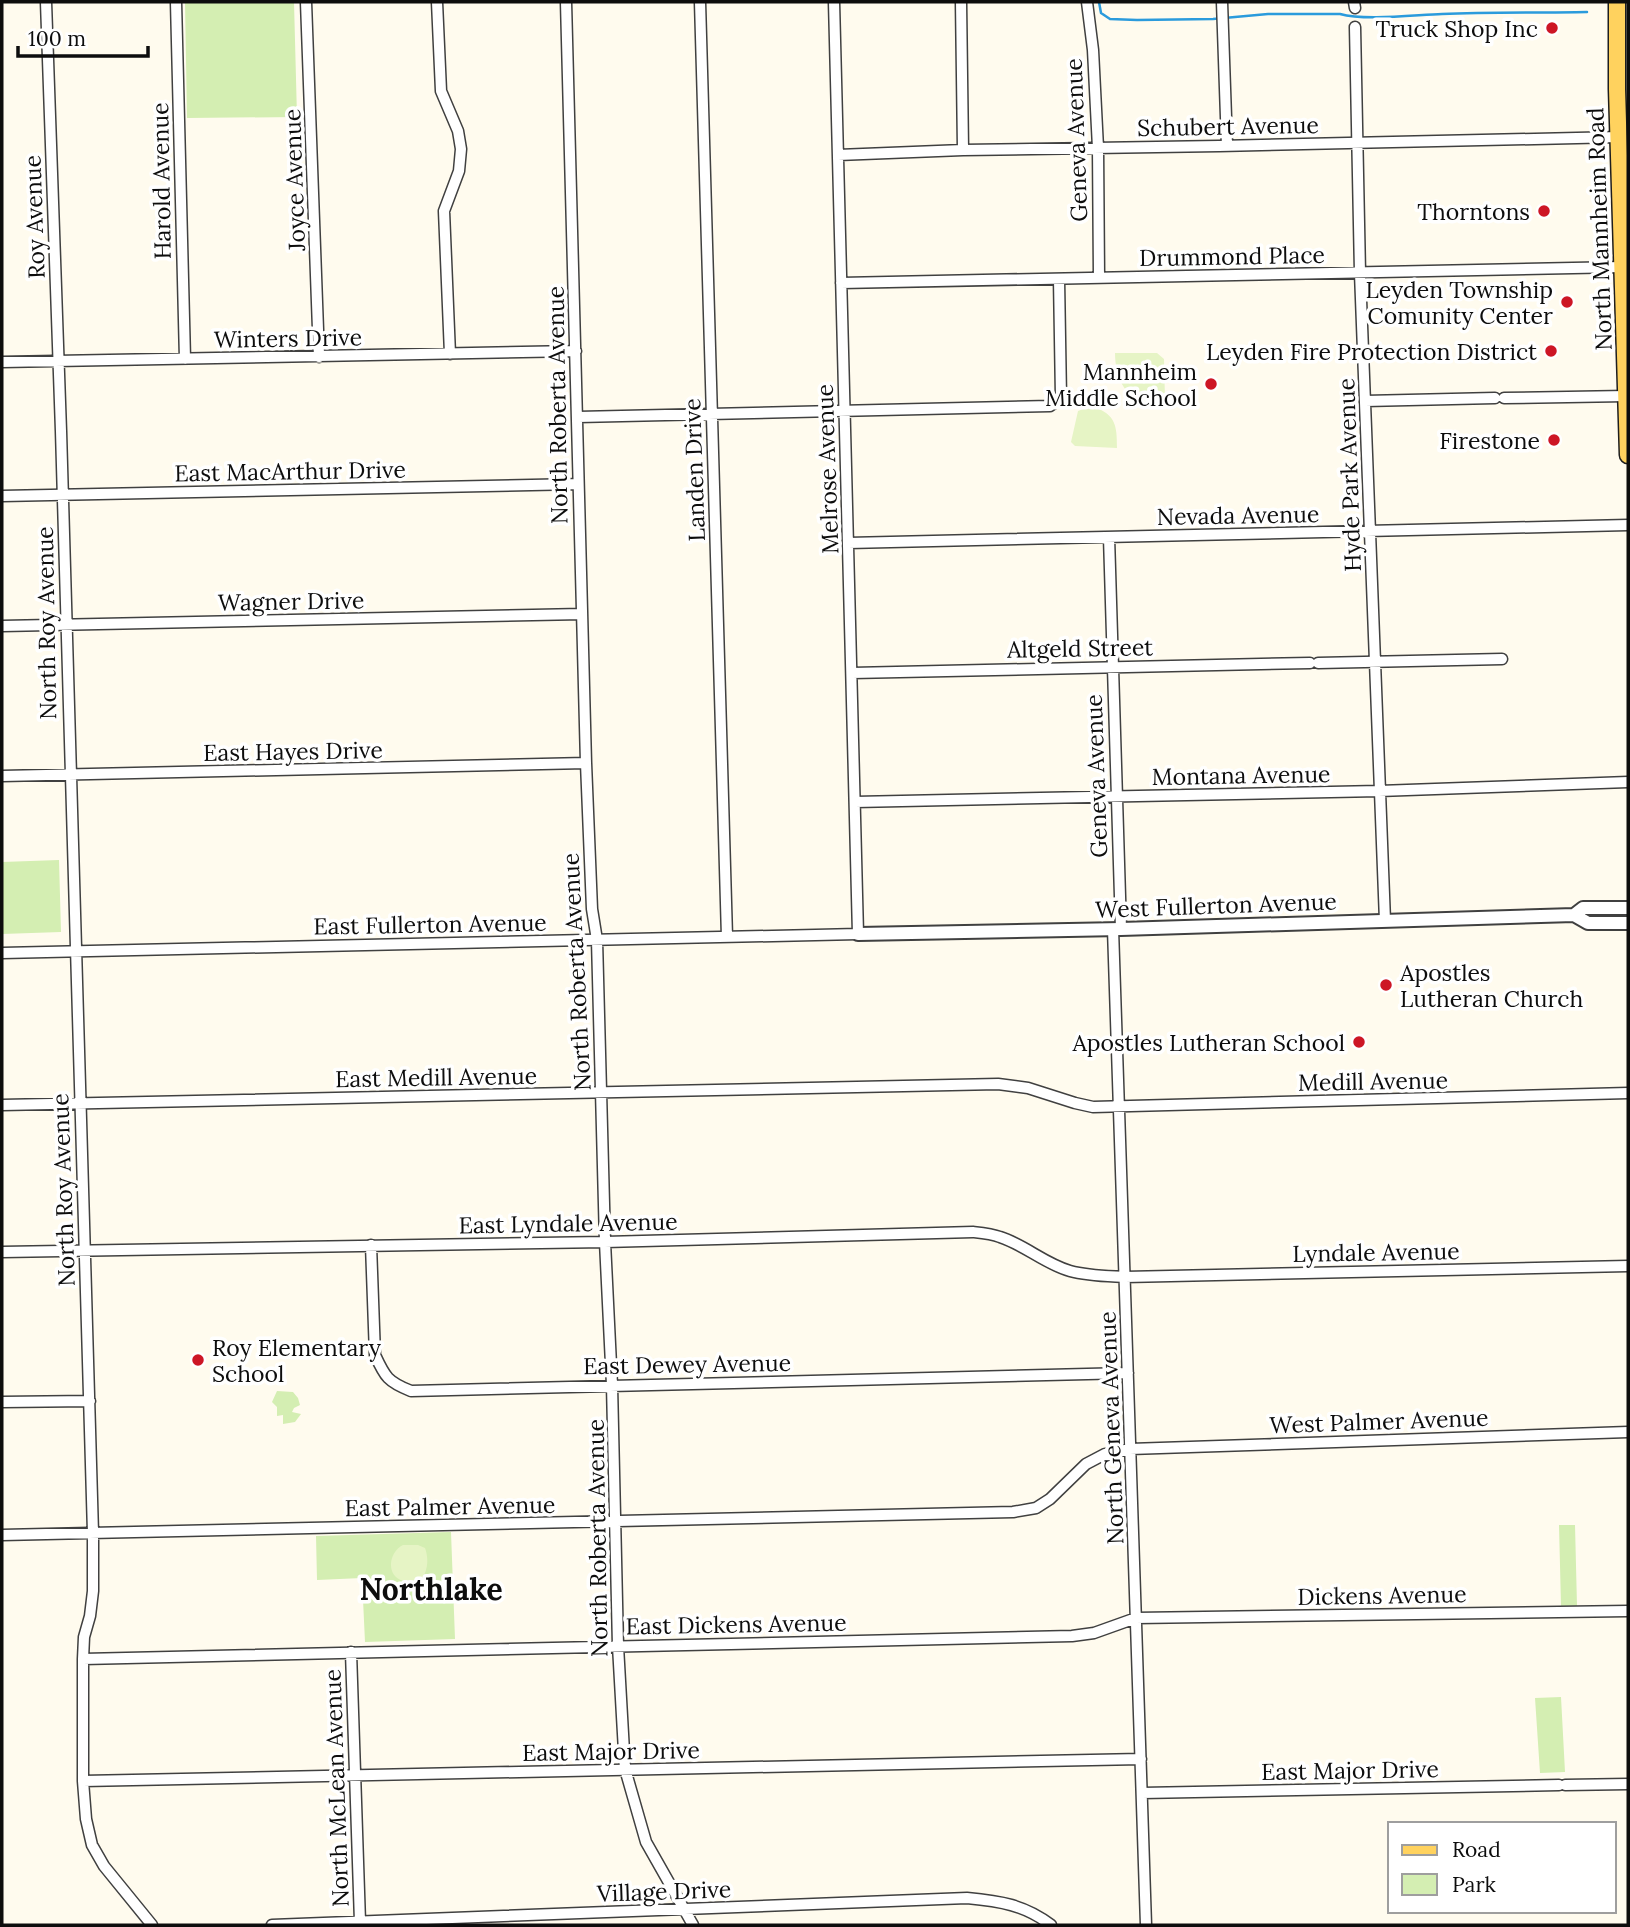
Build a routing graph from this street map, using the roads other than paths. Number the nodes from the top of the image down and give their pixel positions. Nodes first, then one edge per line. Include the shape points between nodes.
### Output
1 (46, 2) edge
2 (176, 2) edge
3 (306, 2) edge
4 (437, 2) edge
5 (566, 2) edge
6 (700, 2) edge
7 (834, 2) edge
8 (961, 2) edge
9 (1087, 2) edge
10 (1617, 2) edge
11 (1222, 6) edge
12 (1355, 27) dead end
13 (1619, 137) junction
14 (1358, 142) junction
15 (1227, 146) junction
16 (1098, 148) junction
17 (963, 150) junction
18 (838, 155) junction
19 (1622, 267) junction
20 (1360, 273) junction
21 (1099, 277) junction
22 (1059, 279) junction
23 (841, 283) junction
24 (576, 351) junction
25 (450, 354) junction
26 (319, 356) junction
27 (184, 359) junction
28 (2, 362) edge
29 (58, 362) junction
30 (1626, 396) junction
31 (1365, 401) junction
32 (845, 410) junction
33 (712, 413) junction
34 (578, 417) junction
35 (61, 431) joint
36 (1628, 455) edge
37 (578, 484) junction
38 (62, 495) junction
39 (2, 496) edge
40 (1628, 525) edge
41 (1370, 531) junction
42 (1109, 537) junction
43 (848, 543) junction
44 (582, 614) junction
45 (66, 625) junction
46 (2, 626) edge
47 (1502, 659) dead end
48 (1375, 662) junction
49 (1112, 666) junction
50 (852, 673) junction
51 (586, 764) junction
52 (69, 775) junction
53 (2, 776) edge
54 (1628, 782) edge
55 (1379, 792) junction
56 (1116, 796) junction
57 (855, 802) junction
58 (1628, 908) edge
59 (1574, 915) junction
60 (1385, 921) junction
61 (1628, 923) edge
62 (1117, 929) junction
63 (859, 934) junction
64 (727, 937) junction
65 (597, 940) junction
66 (76, 951) junction
67 (2, 953) edge
68 (601, 1093) junction
69 (1628, 1093) edge
70 (80, 1104) junction
71 (2, 1105) edge
72 (1119, 1106) junction
73 (604, 1242) junction
74 (371, 1245) junction
75 (83, 1250) junction
76 (2, 1252) edge
77 (1628, 1266) edge
78 (1125, 1277) junction
79 (1128, 1373) junction
80 (612, 1385) junction
81 (89, 1401) junction
82 (2, 1402) edge
83 (1628, 1432) edge
84 (1130, 1449) junction
85 (616, 1521) junction
86 (93, 1533) junction
87 (2, 1535) edge
88 (1628, 1611) edge
89 (1136, 1618) junction
90 (618, 1646) junction
91 (351, 1652) junction
92 (83, 1658) junction
93 (1141, 1759) junction
94 (625, 1769) junction
95 (356, 1776) junction
96 (83, 1781) junction
97 (1628, 1784) edge
98 (1142, 1793) junction
99 (684, 1910) junction
100 (360, 1922) junction
101 (152, 1925) edge
102 (272, 1925) edge
103 (693, 1925) edge
104 (1051, 1925) edge
105 (1146, 1925) edge

1 - 29 street, Roy Avenue
2 - 27 street, Harold Avenue
3 - 26 street, Joyce Avenue
4 - 25 street via 441,90 461,149 459,171 444,211
5 - 24 street, North Roberta Avenue
6 - 33 street, Landen Drive
7 - 18 street, Melrose Avenue
8 - 17 street
9 - 16 street, Geneva Avenue
10 - 13 main road, North Mannheim Road
11 - 15 street
12 - 14 street, Hyde Park Avenue
13 - 14 street, Schubert Avenue
13 - 19 main road, North Mannheim Road
14 - 15 street, Schubert Avenue
14 - 20 street, Hyde Park Avenue
15 - 16 street, Schubert Avenue
16 - 17 street, Schubert Avenue
16 - 21 street, Geneva Avenue
17 - 18 street, Schubert Avenue
18 - 23 street, Melrose Avenue
19 - 20 street, Drummond Place
19 - 30 main road, North Mannheim Road
20 - 21 street, Drummond Place
20 - 31 street, Hyde Park Avenue
21 - 22 street, Drummond Place
22 - 23 street, Drummond Place
22 - 32 street via 1061,398 1050,406
23 - 32 street, Melrose Avenue
24 - 25 street, Winters Drive
24 - 34 street, North Roberta Avenue
25 - 26 street, Winters Drive
26 - 27 street, Winters Drive
27 - 29 street, Winters Drive
28 - 29 street, Winters Drive
29 - 35 street, Roy Avenue
30 - 31 street
30 - 36 main road, North Mannheim Road
31 - 41 street, Hyde Park Avenue
32 - 33 street
32 - 43 street, Melrose Avenue
33 - 34 street
33 - 64 street, Landen Drive
34 - 37 street, North Roberta Avenue
35 - 38 street, North Roy Avenue
37 - 38 street, East MacArthur Drive
37 - 44 street, North Roberta Avenue
38 - 39 street, East MacArthur Drive
38 - 45 street, North Roy Avenue
40 - 41 street, Nevada Avenue
41 - 42 street, Nevada Avenue
41 - 48 street, Hyde Park Avenue
42 - 43 street, Nevada Avenue
42 - 49 street, Geneva Avenue
43 - 50 street, Melrose Avenue
44 - 45 street, Wagner Drive
44 - 51 street, North Roberta Avenue
45 - 46 street, Wagner Drive
45 - 52 street, North Roy Avenue
47 - 48 street, Altgeld Street
48 - 49 street, Altgeld Street
48 - 55 street, Hyde Park Avenue
49 - 50 street, Altgeld Street
49 - 56 street, Geneva Avenue
50 - 57 street, Melrose Avenue
51 - 52 street, East Hayes Drive
51 - 65 street, North Roberta Avenue
52 - 53 street, East Hayes Drive
52 - 66 street, North Roy Avenue
54 - 55 street, Montana Avenue
55 - 56 street, Montana Avenue
55 - 60 street, Hyde Park Avenue
56 - 57 street, Montana Avenue
56 - 62 street, Geneva Avenue
57 - 63 street, Melrose Avenue
58 - 59 street, West Fullerton Avenue via 1583,908
59 - 60 street, West Fullerton Avenue
59 - 61 street, West Fullerton Avenue via 1588,923
60 - 62 street, West Fullerton Avenue
62 - 63 street, West Fullerton Avenue
62 - 72 street, North Geneva Avenue
63 - 64 street, East Fullerton Avenue
64 - 65 street, East Fullerton Avenue
65 - 66 street, East Fullerton Avenue
65 - 68 street, North Roberta Avenue
66 - 67 street, East Fullerton Avenue
66 - 70 street, North Roy Avenue
68 - 70 street, East Medill Avenue
68 - 72 street, East Medill Avenue via 998,1084 1028,1088 1075,1104
68 - 73 street, North Roberta Avenue
69 - 72 street, Medill Avenue
70 - 71 street, East Medill Avenue
70 - 75 street, North Roy Avenue
72 - 78 street, North Geneva Avenue
73 - 74 street, East Lyndale Avenue
73 - 78 street, East Lyndale Avenue via 973,1232 999,1236 1071,1271
73 - 80 street, North Roberta Avenue
74 - 75 street, East Lyndale Avenue
74 - 80 street, East Dewey Avenue via 375,1355 390,1381 423,1392
75 - 76 street, East Lyndale Avenue
75 - 81 street, North Roy Avenue
77 - 78 street, Lyndale Avenue
78 - 79 street, North Geneva Avenue
79 - 80 street, East Dewey Avenue
79 - 84 street, North Geneva Avenue
80 - 85 street, North Roberta Avenue
81 - 82 street
81 - 86 street, North Roy Avenue
83 - 84 street, West Palmer Avenue
84 - 85 street, East Palmer Avenue via 1086,1464 1050,1499 1036,1508 1013,1512
84 - 89 street, North Geneva Avenue
85 - 86 street, East Palmer Avenue
85 - 90 street, North Roberta Avenue
86 - 87 street, East Palmer Avenue
86 - 92 street, North Roy Avenue via 93,1591
88 - 89 street, Dickens Avenue
89 - 90 street, East Dickens Avenue via 1072,1636
89 - 93 street, North Geneva Avenue
90 - 91 street, East Dickens Avenue
90 - 94 street, North Roberta Avenue
91 - 92 street, East Dickens Avenue
91 - 95 street, North McLean Avenue
92 - 96 street, North Roy Avenue
93 - 94 street, East Major Drive
93 - 98 street, North Geneva Avenue
94 - 95 street, East Major Drive
94 - 99 street, North Roberta Avenue via 646,1842
95 - 96 street, East Major Drive
95 - 100 street, North McLean Avenue
96 - 101 street, North Roy Avenue via 92,1845
97 - 98 street, East Major Drive
98 - 105 street, North Geneva Avenue
99 - 100 street, Village Drive
99 - 103 street, North Roberta Avenue
99 - 104 street, Village Drive via 967,1898 1029,1910
100 - 102 street, Village Drive

